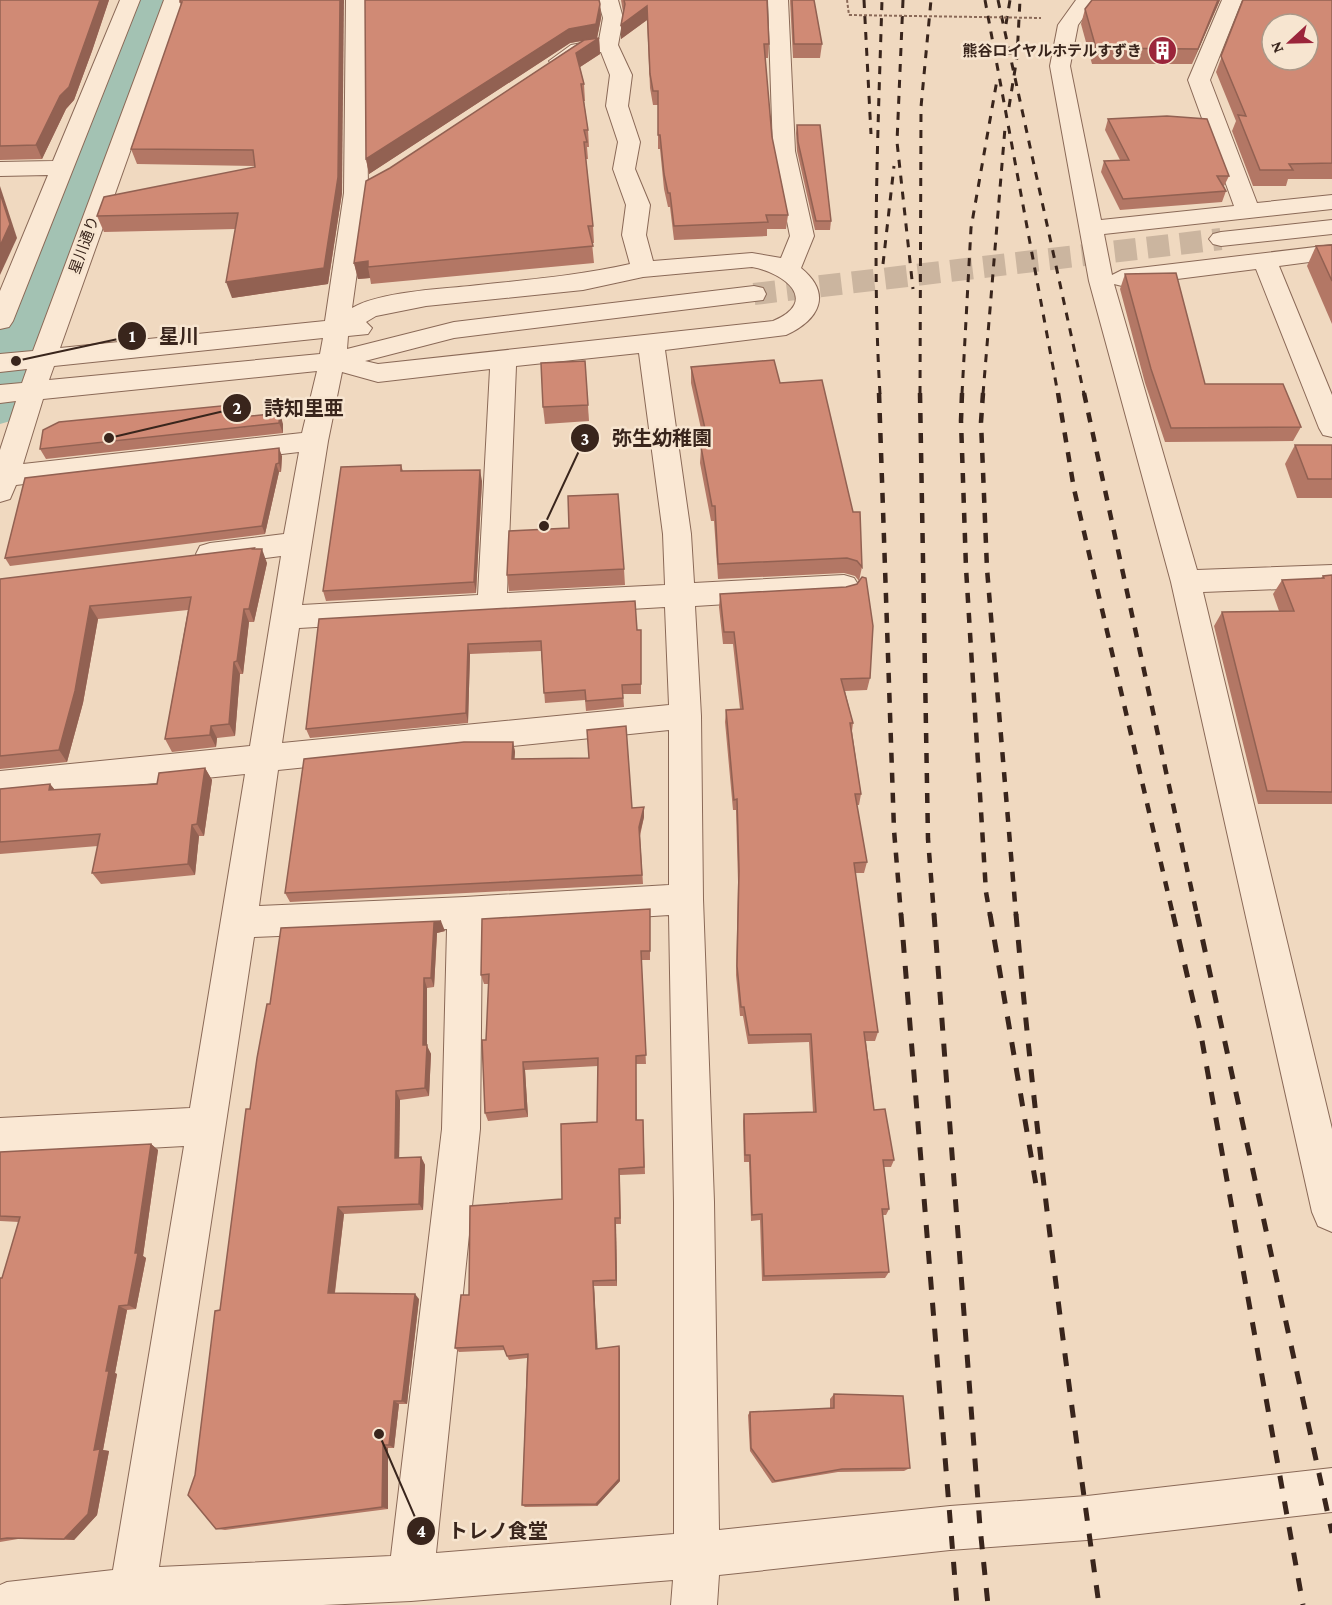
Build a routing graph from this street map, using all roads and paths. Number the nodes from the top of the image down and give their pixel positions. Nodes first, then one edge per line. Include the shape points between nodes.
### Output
1 (130, 0) edge
2 (174, 0) edge
3 (356, 0) edge
4 (608, 0) edge
5 (778, 0) edge
6 (847, 0) edge
7 (1086, 0) edge
8 (1232, 0) edge
9 (1041, 18) dead end
10 (608, 45) junction
11 (539, 75) edge
12 (62, 168) junction
13 (0, 169) edge
14 (1332, 202) edge
15 (1248, 211) junction
16 (1332, 227) edge
17 (1090, 228) junction
18 (1221, 239) tunnel mouth
19 (1332, 252) edge
20 (1265, 261) junction
21 (643, 269) junction
22 (788, 270) junction
23 (1101, 281) junction
24 (754, 294) tunnel mouth
25 (0, 321) edge
26 (337, 328) junction
27 (454, 330) junction
28 (651, 343) junction
29 (43, 358) junction
30 (503, 359) junction
31 (332, 361) junction
32 (0, 363) edge
33 (33, 390) junction
34 (0, 394) edge
35 (1332, 428) edge
36 (314, 441) junction
37 (3, 484) edge
38 (297, 543) junction
39 (178, 558) edge
40 (1332, 576) edge
41 (1186, 582) junction
42 (844, 586) edge
43 (680, 595) junction
44 (492, 606) junction
45 (286, 617) junction
46 (685, 716) junction
47 (265, 759) junction
48 (0, 785) edge
49 (686, 899) junction
50 (465, 913) junction
51 (239, 922) junction
52 (207, 1125) junction
53 (0, 1137) edge
54 (1332, 1212) edge
55 (1332, 1490) edge
56 (697, 1555) junction
57 (411, 1578) junction
58 (131, 1598) edge
59 (7, 1605) edge
60 (694, 1605) edge

1 - 12 street
2 - 29 street, 星川通り
3 - 26 street via 365,188
4 - 10 street via 613,18
5 - 22 street via 784,151 802,236
6 - 9 path, bridge via 849,15
7 - 17 street via 1068,26 1060,66
8 - 15 street via 1199,80
10 - 11 street via 578,49
10 - 21 street via 621,75 617,106 629,141 624,169 638,205 634,235
12 - 13 street
12 - 25 street
14 - 15 street
15 - 17 street
16 - 18 street
17 - 23 street
19 - 20 street
20 - 23 street
20 - 35 street
21 - 22 street via 752,260
21 - 26 street via 583,282 426,298 369,309
22 - 28 street via 807,292 802,314 791,323 777,329
23 - 41 street
24 - 27 street
26 - 27 street
26 - 29 street
26 - 31 street
27 - 31 street
28 - 30 street
28 - 43 street via 677,534
29 - 32 street
29 - 33 street, 星川通り
30 - 31 street via 378,373
30 - 44 street
31 - 33 street
31 - 36 street
33 - 34 street
33 - 37 street, 星川通り
36 - 37 street
36 - 38 street
38 - 39 street
38 - 45 street
40 - 41 street
41 - 54 street
42 - 43 street
43 - 44 street
43 - 46 street
44 - 45 street
45 - 47 street
46 - 47 street
46 - 49 street
47 - 48 street
47 - 51 street
49 - 50 street
49 - 56 street
50 - 51 street
50 - 57 street via 462,1129
51 - 52 street
52 - 53 street
52 - 58 street
55 - 56 street
56 - 57 street
56 - 60 street
57 - 58 street
58 - 59 street

